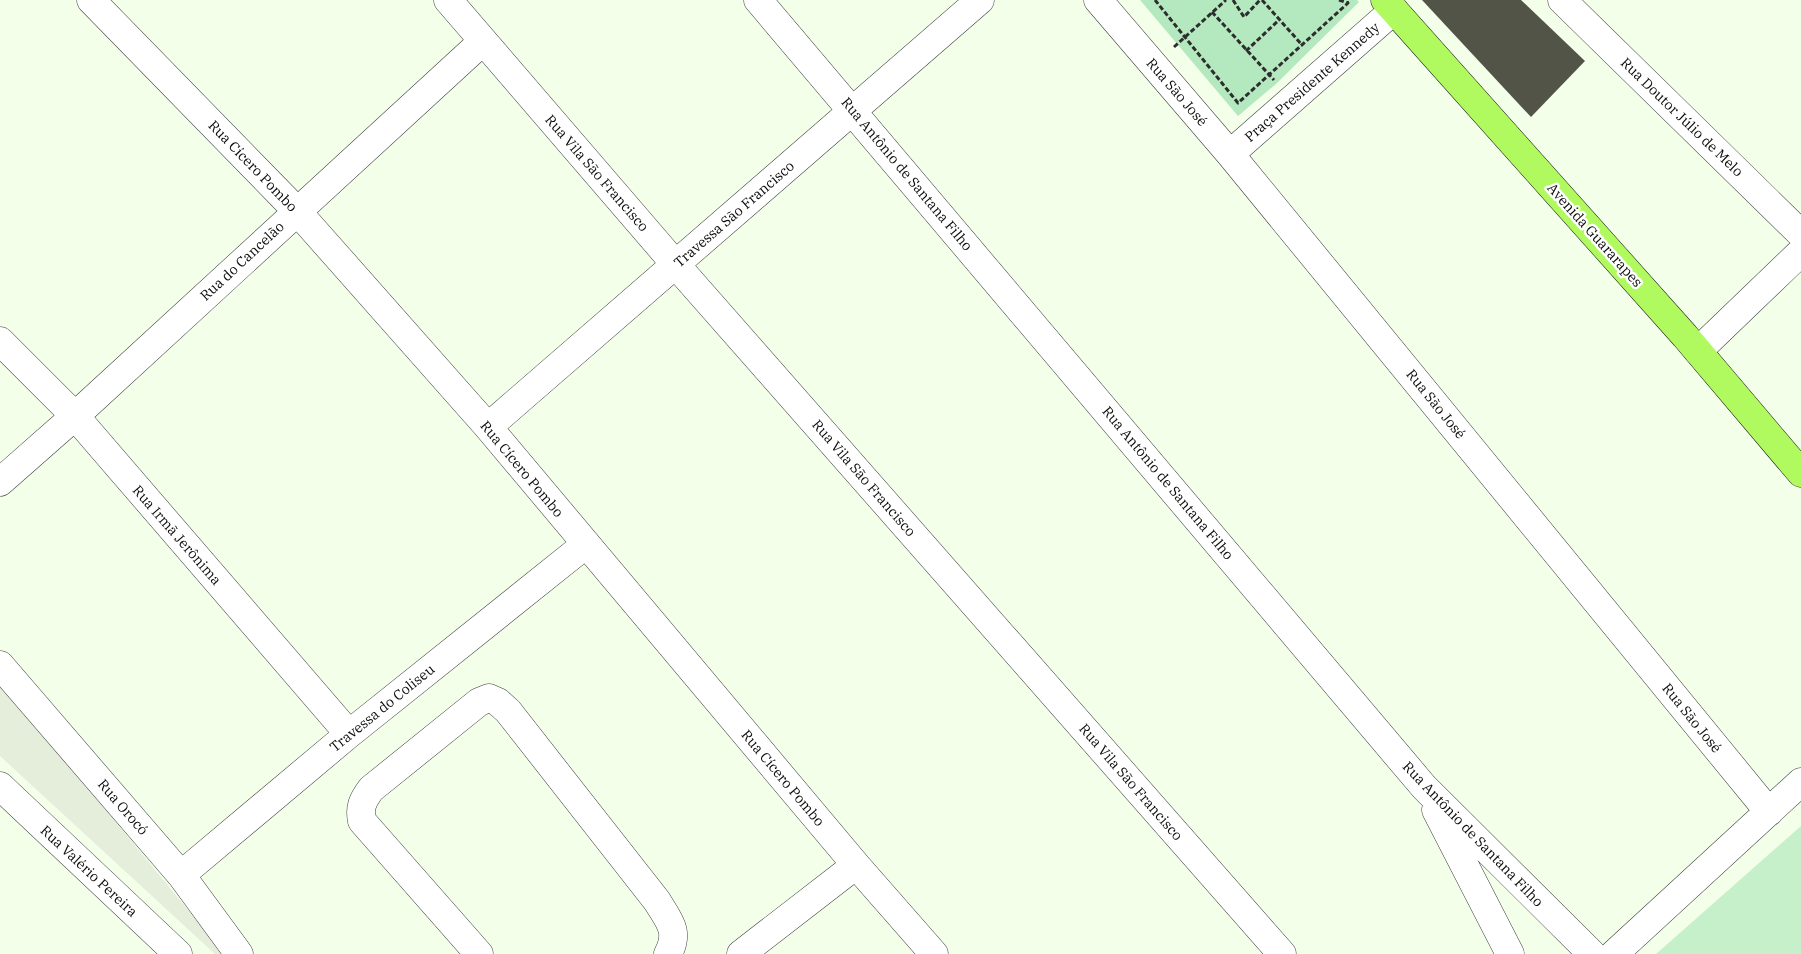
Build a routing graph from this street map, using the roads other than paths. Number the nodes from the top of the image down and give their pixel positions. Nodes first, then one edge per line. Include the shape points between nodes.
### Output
1 (91, 0) edge
2 (448, 0) edge
3 (758, 0) edge
4 (980, 0) edge
5 (1098, 0) edge
6 (1562, 0) edge
7 (1390, 5) edge
8 (483, 41) junction
9 (854, 111) junction
10 (1230, 154) junction
11 (296, 210) junction
12 (1801, 234) edge
13 (1801, 252) edge
14 (676, 265) junction
15 (0, 341) edge
16 (1698, 351) junction
17 (75, 416) junction
18 (488, 427) junction
19 (1801, 473) edge
20 (0, 482) edge
21 (585, 545) junction
22 (0, 665) edge
23 (349, 734) junction
24 (1801, 782) edge
25 (0, 786) edge
26 (1424, 787) junction
27 (1769, 812) junction
28 (856, 865) junction
29 (181, 875) junction
30 (178, 954) edge
31 (239, 954) edge
32 (479, 954) edge
33 (668, 954) edge
34 (741, 954) edge
35 (934, 954) edge
36 (1282, 954) edge
37 (1510, 954) edge
38 (1592, 954) edge
39 (1614, 954) edge

1 - 11 street, Rua Cícero Pombo
2 - 8 street, Rua Vila São Francisco
3 - 9 street, Rua Antônio de Santana Filho
4 - 9 street, Travessa São Francisco
5 - 10 street, Rua São José
6 - 12 street, Rua Doutor Júlio de Melo
7 - 10 street, Praça Presidente Kennedy
7 - 16 main road, Avenida Guararapes
8 - 11 street, Rua do Cancelão
8 - 14 street, Rua Vila São Francisco
9 - 14 street, Travessa São Francisco
9 - 26 street, Rua Antônio de Santana Filho
10 - 27 street, Rua São José
11 - 17 street, Rua do Cancelão
11 - 18 street, Rua Cícero Pombo
13 - 16 street
14 - 18 street, Travessa São Francisco
14 - 36 street, Rua Vila São Francisco
15 - 17 street, Rua Irmã Jerônima
16 - 19 main road, Avenida Guararapes
17 - 20 street, Rua do Cancelão
17 - 23 street, Rua Irmã Jerônima
18 - 21 street, Rua Cícero Pombo
21 - 23 street, Travessa do Coliseu
21 - 28 street, Rua Cícero Pombo
22 - 29 street, Rua Orocó
23 - 29 street, Travessa do Coliseu
24 - 27 street
25 - 30 street, Rua Valério Pereira
26 - 37 street
26 - 38 street, Rua Antônio de Santana Filho
27 - 39 street
28 - 34 street
28 - 35 street, Rua Cícero Pombo
29 - 31 street, Rua Orocó
32 - 33 street via 362,821 360,811 362,801 371,789 479,702 489,698 508,711 657,901 672,927 674,938

